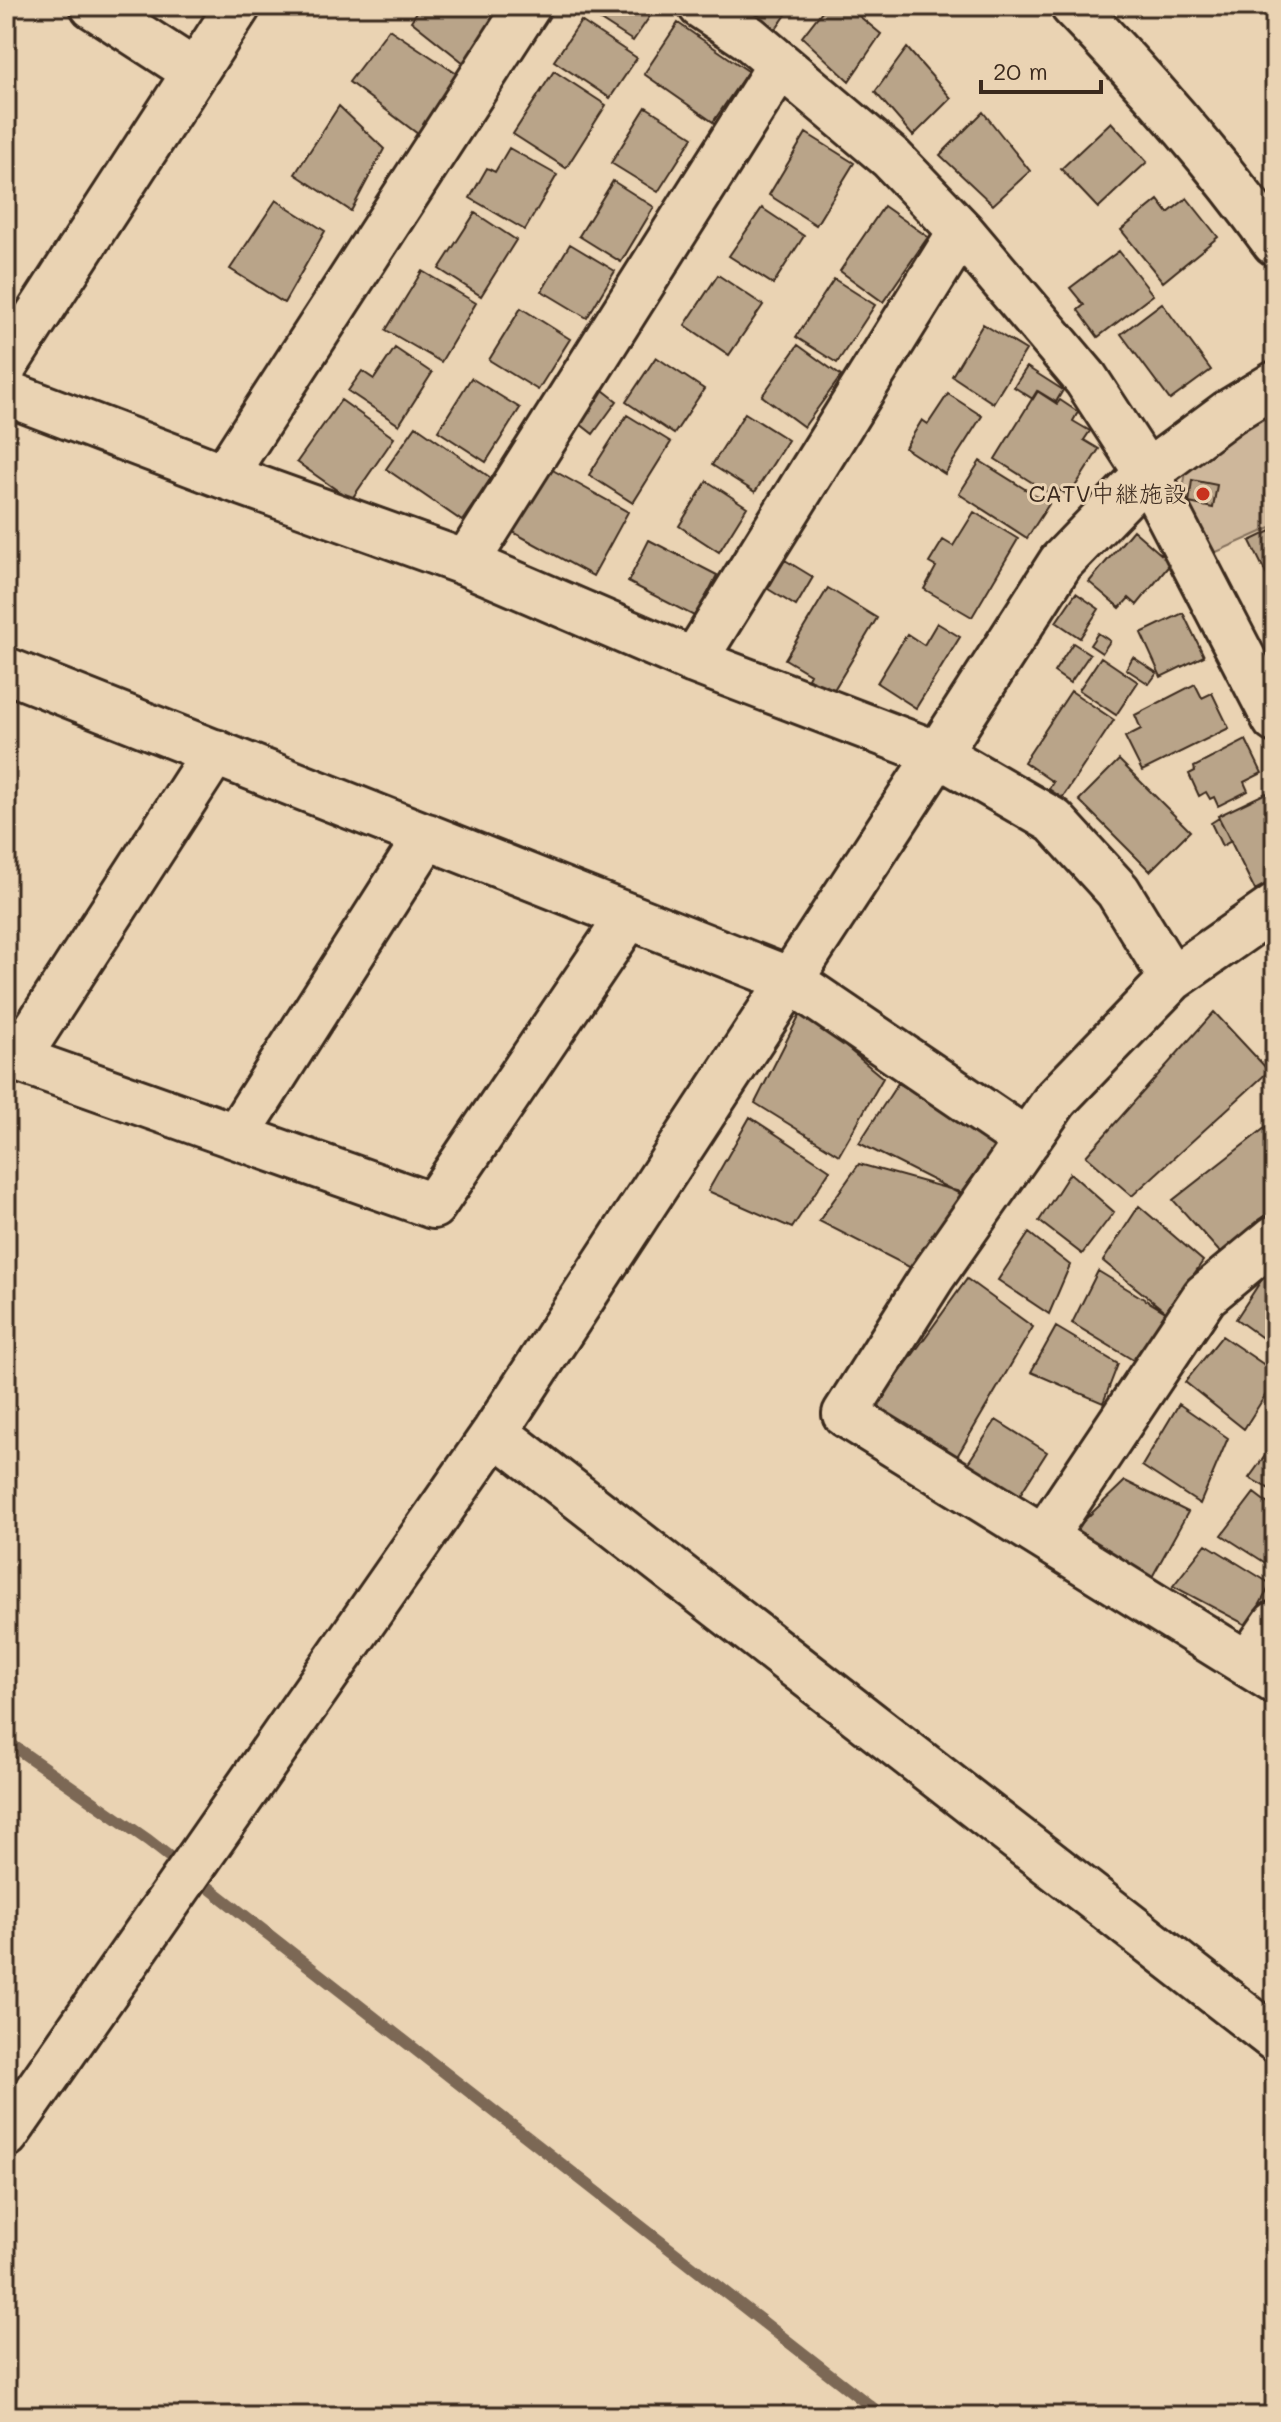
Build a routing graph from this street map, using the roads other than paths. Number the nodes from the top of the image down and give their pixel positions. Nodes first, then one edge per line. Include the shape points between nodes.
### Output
1 (93, 6) edge
2 (238, 6) edge
3 (528, 6) edge
4 (701, 6) edge
5 (1073, 6) edge
6 (780, 65) junction
7 (195, 72) junction
8 (961, 231) junction
9 (1275, 243) edge
10 (6, 364) edge
11 (1275, 384) edge
12 (6, 393) edge
13 (1147, 473) junction
14 (224, 476) junction
15 (466, 563) junction
16 (694, 661) junction
17 (6, 670) edge
18 (1275, 720) edge
19 (215, 752) junction
20 (938, 754) junction
21 (427, 836) junction
22 (1275, 907) edge
23 (629, 916) junction
24 (1172, 979) junction
25 (790, 980) junction
26 (11, 1057) edge
27 (236, 1136) junction
28 (1027, 1141) junction
29 (1275, 1238) edge
30 (495, 1432) junction
31 (1044, 1537) junction
32 (1275, 1624) edge
33 (1262, 1672) edge
34 (1275, 2039) edge
35 (6, 2135) edge

1 - 7 street
2 - 7 street
3 - 14 street
4 - 6 street
5 - 9 street via 1234,187
6 - 8 street via 891,158
6 - 15 street
7 - 10 street
8 - 13 street via 1086,379
8 - 16 street
11 - 13 street
12 - 14 street
13 - 18 street
13 - 20 street via 1061,562
14 - 15 street
15 - 16 street
16 - 20 street
17 - 19 street
19 - 21 street
19 - 26 street
20 - 24 street via 1054,821 1118,891
20 - 25 street
21 - 23 street
21 - 27 street
22 - 24 street
23 - 25 street
23 - 27 street via 433,1206
24 - 28 street via 1056,1099
25 - 28 street
25 - 30 street
26 - 27 street
28 - 31 street via 845,1414
29 - 31 street via 1205,1296
30 - 34 street
30 - 35 street
31 - 33 street
32 - 33 street

